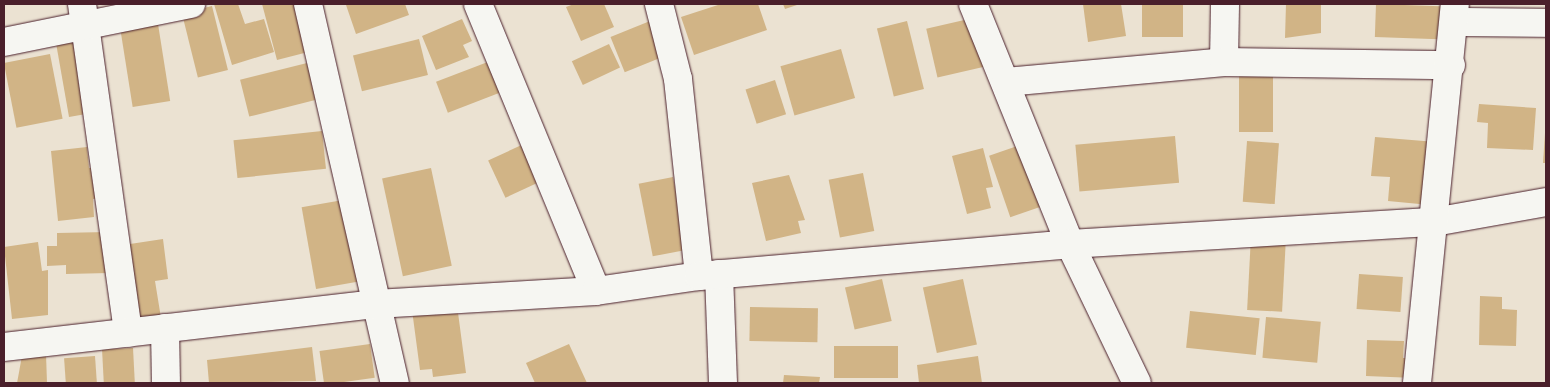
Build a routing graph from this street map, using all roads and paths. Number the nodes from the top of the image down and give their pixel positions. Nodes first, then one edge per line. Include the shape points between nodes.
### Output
1 (191, 4) edge
2 (308, 4) edge
3 (478, 4) edge
4 (659, 4) edge
5 (973, 4) edge
6 (1225, 4) edge
7 (1455, 13) edge
8 (84, 16) edge
9 (1546, 23) edge
10 (4, 42) edge
11 (1224, 62) junction
12 (1452, 65) junction
13 (1006, 82) junction
14 (1546, 202) edge
15 (1434, 222) junction
16 (1070, 244) junction
17 (709, 275) junction
18 (596, 291) junction
19 (376, 304) junction
20 (165, 328) junction
21 (128, 333) junction
22 (4, 347) edge
23 (166, 383) edge
24 (395, 383) edge
25 (723, 383) edge
26 (1137, 383) edge
27 (1416, 383) edge

1 - 8 street
2 - 19 street
3 - 18 street
4 - 17 street via 678,79
5 - 13 street
6 - 11 street
7 - 9 street
7 - 12 street
8 - 10 street
8 - 21 street
11 - 12 street
11 - 13 street
12 - 15 street
13 - 16 street
14 - 15 street
15 - 16 street
15 - 27 street
16 - 17 street
16 - 26 street
17 - 18 street
17 - 25 street
18 - 19 street
19 - 20 street
19 - 24 street
20 - 21 street
20 - 23 street
21 - 22 street

